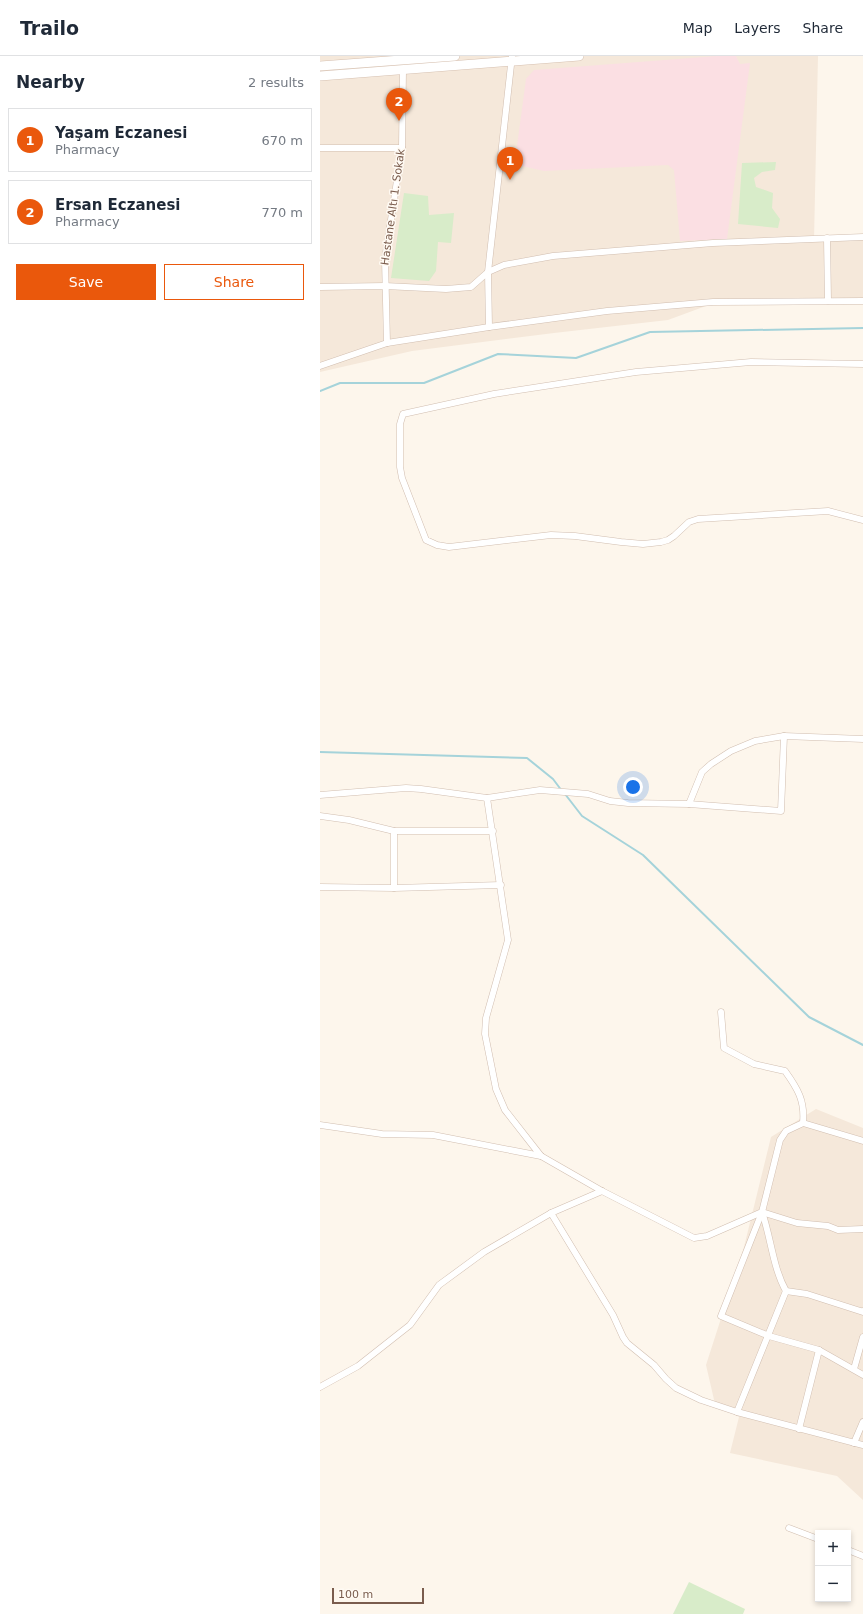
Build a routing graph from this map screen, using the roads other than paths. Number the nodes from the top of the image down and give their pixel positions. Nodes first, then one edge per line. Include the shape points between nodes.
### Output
1 (455, 56) edge
2 (579, 56) edge
3 (403, 58) edge
4 (512, 59) edge
5 (320, 66) edge
6 (403, 70) junction
7 (320, 76) edge
8 (320, 148) edge
9 (402, 148) junction
10 (863, 237) edge
11 (827, 238) junction
12 (488, 272) junction
13 (385, 286) junction
14 (320, 287) edge
15 (828, 301) junction
16 (863, 301) edge
17 (488, 327) junction
18 (387, 344) junction
19 (863, 364) edge
20 (320, 366) edge
21 (863, 520) edge
22 (784, 736) junction
23 (863, 739) edge
24 (320, 795) edge
25 (487, 798) junction
26 (689, 804) junction
27 (320, 816) edge
28 (394, 831) junction
29 (493, 832) junction
30 (501, 885) junction
31 (320, 887) edge
32 (394, 888) junction
33 (721, 1012) dead end
34 (803, 1123) junction
35 (320, 1125) edge
36 (863, 1141) edge
37 (541, 1156) junction
38 (602, 1191) junction
39 (762, 1212) junction
40 (551, 1213) junction
41 (863, 1229) edge
42 (786, 1291) junction
43 (863, 1312) edge
44 (769, 1336) junction
45 (863, 1337) edge
46 (819, 1350) junction
47 (854, 1369) junction
48 (863, 1375) edge
49 (320, 1387) edge
50 (737, 1412) junction
51 (863, 1422) edge
52 (799, 1429) junction
53 (854, 1443) junction
54 (863, 1445) edge
55 (789, 1528) dead end
56 (815, 1538) edge
57 (851, 1551) edge
58 (863, 1556) edge

1 - 3 main road
2 - 4 main road
3 - 5 main road
3 - 6 main road
4 - 6 main road
4 - 12 street
6 - 7 main road
6 - 9 street, Hastane Altı 1. Sokak
8 - 9 street
9 - 13 street, Hastane Altı 1. Sokak via 384,259
10 - 11 street
11 - 12 street via 713,243 553,256 504,265
11 - 15 street
12 - 13 street via 471,287 446,289
12 - 17 street
13 - 14 street
13 - 18 street, Hastane Altı 1. Sokak
15 - 16 street
15 - 17 street via 713,302 607,311
17 - 18 street
18 - 20 street
19 - 21 street via 751,362 636,372 502,392 456,402 403,414 400,424 402,478 426,540 437,545 449,547 551,535 643,544 668,540 689,522 698,519 801,512 828,511
22 - 23 street
22 - 26 street via 755,741 731,751 711,764 702,772
22 - 26 street via 781,811
24 - 25 street via 406,788
25 - 26 street via 540,790 588,794 610,801
25 - 29 street
27 - 28 street
28 - 29 street
28 - 32 street
29 - 30 street
30 - 32 street
30 - 37 street via 508,940 486,1018 485,1034 496,1089 505,1110
31 - 32 street
33 - 34 street via 724,1048 754,1064 785,1071 801,1099 804,1110
34 - 36 street
34 - 39 street via 786,1131 780,1140
35 - 37 street via 382,1134 432,1135
37 - 38 street
38 - 39 street via 694,1238 707,1236
38 - 40 street
39 - 41 street via 797,1223 828,1226 838,1230
39 - 42 street via 780,1280
39 - 44 street via 721,1316
40 - 49 street via 484,1252 439,1285 410,1326 358,1366
40 - 50 street via 628,1343 676,1388 701,1400
42 - 43 street via 807,1294
42 - 44 street
44 - 46 street
44 - 50 street
45 - 47 street
46 - 47 street
46 - 52 street
47 - 48 street
50 - 52 street
51 - 53 street
52 - 53 street
53 - 54 street
55 - 56 street
57 - 58 street

